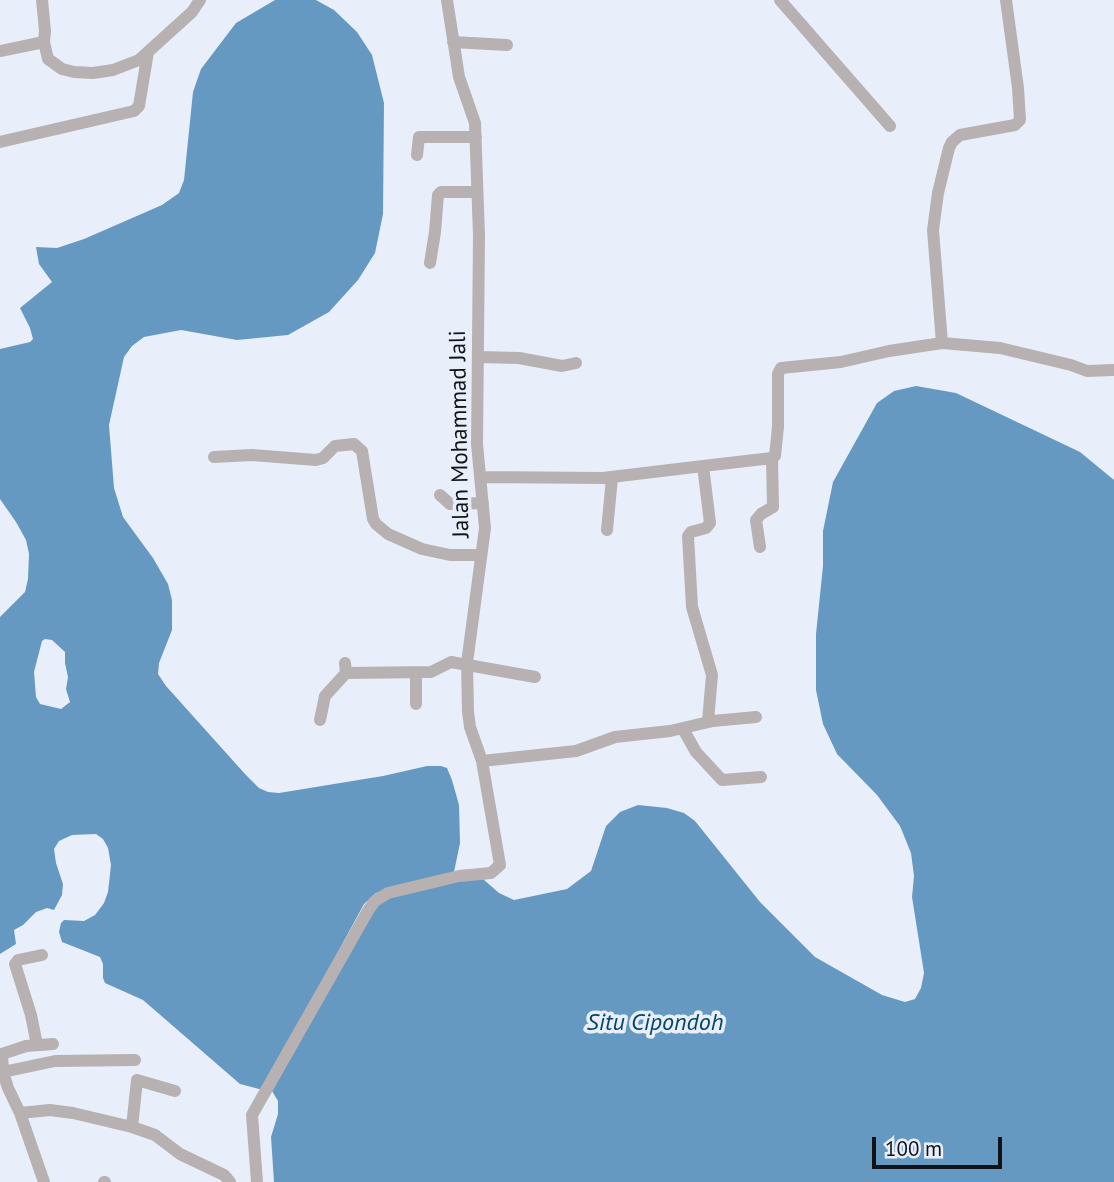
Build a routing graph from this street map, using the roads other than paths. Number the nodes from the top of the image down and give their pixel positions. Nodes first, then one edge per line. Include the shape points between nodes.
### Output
1 (42, 0) edge
2 (200, 0) edge
3 (447, 0) edge
4 (780, 0) edge
5 (1006, 0) edge
6 (44, 42) junction
7 (453, 42) junction
8 (508, 45) dead end
9 (0, 51) edge
10 (148, 52) junction
11 (890, 126) dead end
12 (475, 137) junction
13 (0, 142) edge
14 (417, 155) dead end
15 (477, 192) junction
16 (430, 263) dead end
17 (942, 343) junction
18 (479, 357) junction
19 (576, 363) dead end
20 (1114, 370) edge
21 (214, 457) dead end
22 (772, 458) junction
23 (703, 466) junction
24 (480, 477) junction
25 (612, 478) junction
26 (440, 495) dead end
27 (484, 503) junction
28 (607, 530) dead end
29 (760, 547) dead end
30 (481, 555) junction
31 (467, 663) junction
32 (416, 672) junction
33 (535, 677) dead end
34 (416, 704) dead end
35 (756, 717) dead end
36 (320, 720) dead end
37 (708, 721) junction
38 (682, 729) junction
39 (482, 761) junction
40 (761, 778) dead end
41 (43, 955) dead end
42 (53, 1044) dead end
43 (37, 1045) junction
44 (1, 1052) edge
45 (135, 1060) dead end
46 (3, 1072) junction
47 (175, 1091) dead end
48 (20, 1112) junction
49 (132, 1127) junction
50 (44, 1182) edge
51 (230, 1182) edge
52 (257, 1182) edge

1 - 6 street
2 - 10 street
3 - 7 street, Jalan Mohammad Jali
4 - 11 street
5 - 17 street via 1020,120 1015,125 960,135 949,148 933,230
6 - 9 street
6 - 10 street via 48,59 74,72 113,70
7 - 8 street
7 - 12 street, Jalan Mohammad Jali
10 - 13 street via 139,106 134,111
12 - 14 street via 419,137
12 - 15 street, Jalan Mohammad Jali
15 - 16 street via 438,195
15 - 18 street, Jalan Mohammad Jali
17 - 20 street via 1000,348 1087,371
17 - 22 street via 781,368
18 - 19 street via 562,366
18 - 24 street, Jalan Mohammad Jali
21 - 30 street via 316,460 335,446 354,444 362,451 376,524 422,550
22 - 23 street
22 - 29 street via 773,507 757,516
23 - 25 street
23 - 37 street via 710,523 688,536 692,607 712,675
24 - 25 street
24 - 27 street, Jalan Mohammad Jali
25 - 28 street
26 - 27 street via 450,504
27 - 30 street, Jalan Mohammad Jali
30 - 31 street, Jalan Mohammad Jali
31 - 32 street via 451,662 438,670
31 - 33 street
31 - 39 street, Jalan Mohammad Jali via 470,727
32 - 34 street
32 - 36 street via 346,668 325,696
35 - 37 street
37 - 38 street
38 - 39 street via 615,737 576,751
38 - 40 street via 722,780
39 - 52 street, Jalan Mohammad Jali via 500,865 491,873 388,893 375,901 252,1115
41 - 43 street via 15,964
42 - 43 street
43 - 44 street
44 - 46 street
45 - 46 street via 54,1061
46 - 48 street
47 - 49 street via 137,1080
48 - 49 street via 73,1112
48 - 50 street
49 - 51 street via 155,1135

